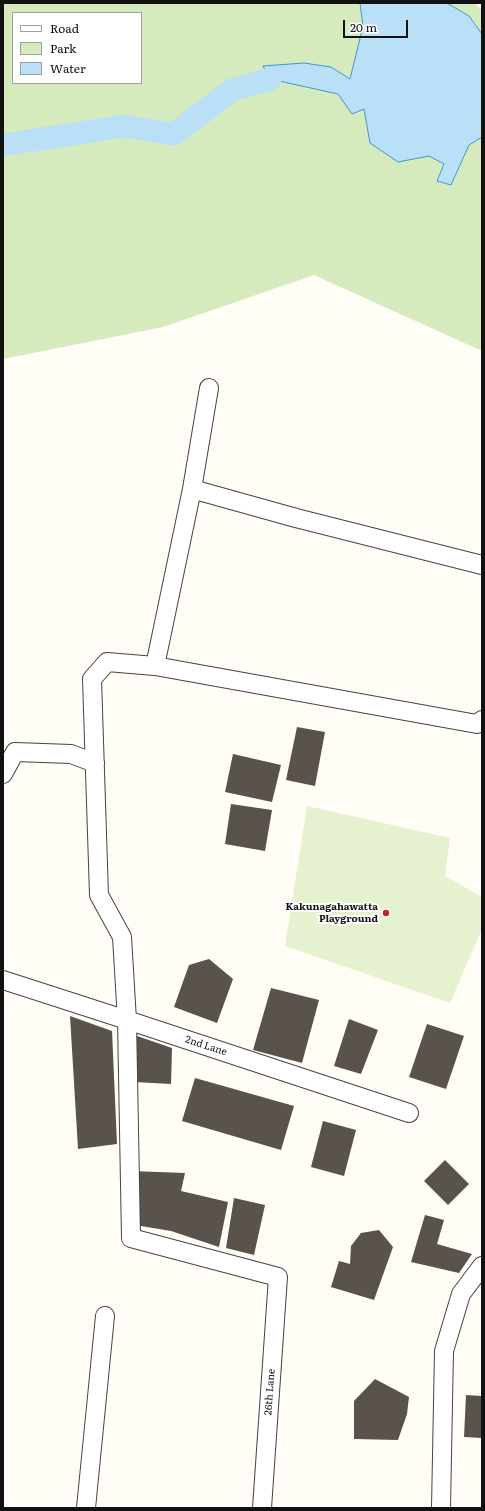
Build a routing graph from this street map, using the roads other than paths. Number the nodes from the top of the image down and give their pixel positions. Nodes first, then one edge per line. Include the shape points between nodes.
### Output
1 (209, 388) dead end
2 (192, 490) junction
3 (482, 565) edge
4 (155, 666) junction
5 (482, 720) edge
6 (95, 763) junction
7 (3, 774) edge
8 (3, 980) edge
9 (127, 1020) junction
10 (409, 1113) dead end
11 (482, 1266) edge
12 (105, 1316) dead end
13 (86, 1508) edge
14 (262, 1508) edge
15 (441, 1508) edge

1 - 2 street
2 - 3 street
2 - 4 street
4 - 5 street via 477,724
4 - 6 street via 108,662 92,679
6 - 7 street via 71,754 15,752
6 - 9 street via 99,895 122,937
8 - 9 street, 2nd Lane
9 - 10 street, 2nd Lane
9 - 14 street, 26th Lane via 131,1238 278,1277
11 - 15 street via 461,1294 444,1351
12 - 13 street

